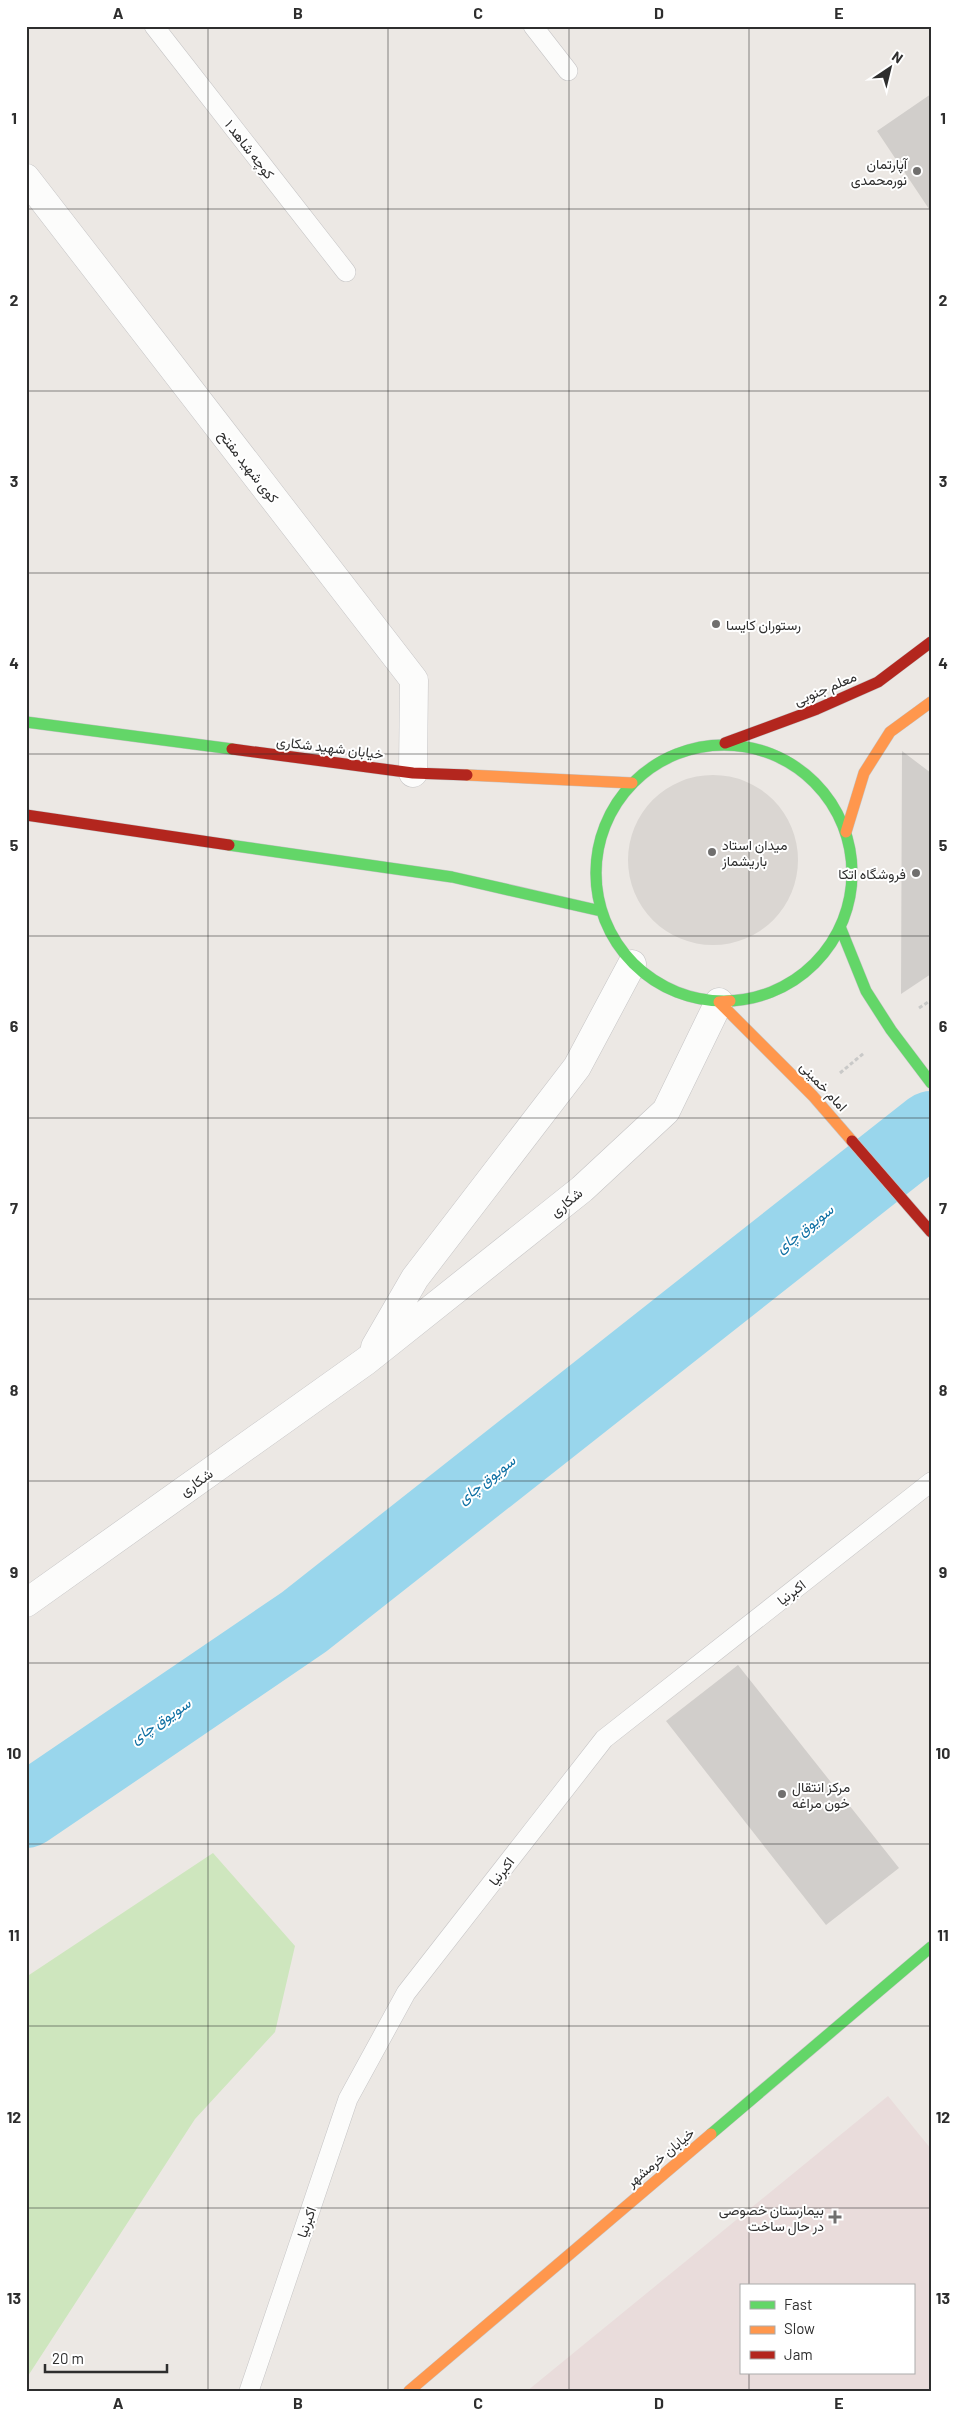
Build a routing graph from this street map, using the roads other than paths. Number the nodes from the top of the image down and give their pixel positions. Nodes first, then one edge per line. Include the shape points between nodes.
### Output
1 (154, 26) edge
2 (533, 26) edge
3 (568, 71) dead end
4 (26, 178) edge
5 (346, 272) dead end
6 (931, 642) edge
7 (931, 702) edge
8 (26, 722) edge
9 (722, 744) junction
10 (413, 773) junction
11 (632, 782) junction
12 (26, 815) edge
13 (846, 832) junction
14 (601, 911) junction
15 (841, 929) junction
16 (632, 964) junction
17 (720, 1002) junction
18 (931, 1084) edge
19 (931, 1232) edge
20 (366, 1361) junction
21 (931, 1482) edge
22 (26, 1603) edge
23 (931, 1947) edge
24 (249, 2391) edge
25 (409, 2391) edge

1 - 5 lane, کوچه شاهد ۱
2 - 3 lane
4 - 10 street, کوی شهید مفتح via 414,680
6 - 9 street, معلم جنوبی via 878,682 817,709
7 - 13 street via 890,732 864,772
8 - 10 street, خیابان شهید شکاری
9 - 11 street via 689,749 659,762
9 - 13 street via 762,750 798,768 827,796
10 - 11 street, خیابان شهید شکاری
11 - 14 street via 611,810 598,842 595,877
12 - 14 street via 452,877
13 - 15 street via 853,881
14 - 16 street via 613,939
15 - 17 street via 823,957 797,980 766,996
15 - 18 street via 866,991
16 - 17 street via 672,992
16 - 20 street, شکاری via 577,1067 415,1278
17 - 19 street, امام خمینی via 800,1082
17 - 20 street, شکاری via 666,1111 582,1189
20 - 22 street, شکاری
21 - 24 lane, اکبرنیا via 604,1740 406,1993 348,2099
23 - 25 street, خیابان خرمشهر

